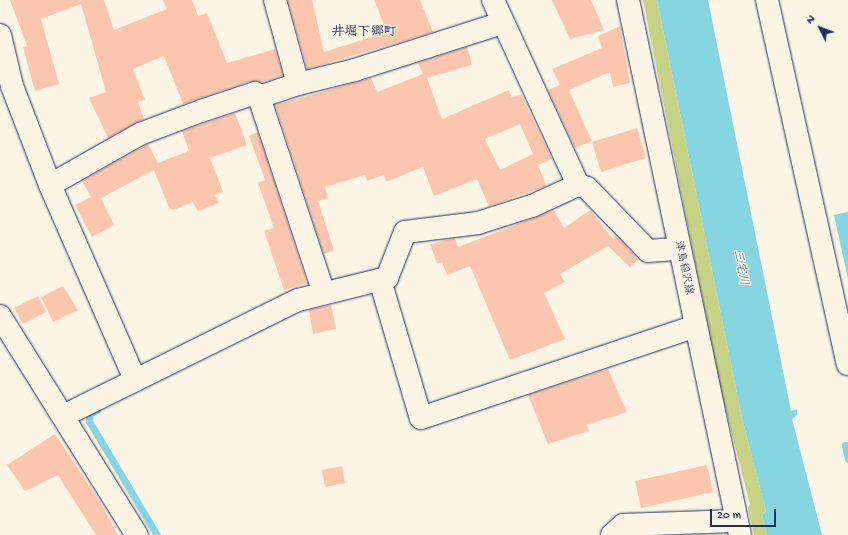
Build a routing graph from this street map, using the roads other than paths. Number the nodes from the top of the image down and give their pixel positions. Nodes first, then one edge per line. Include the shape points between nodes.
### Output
1 (275, 0) edge
2 (493, 0) edge
3 (628, 0) edge
4 (767, 0) edge
5 (502, 23) junction
6 (0, 35) edge
7 (298, 84) junction
8 (259, 97) junction
9 (50, 185) junction
10 (578, 186) junction
11 (679, 249) junction
12 (380, 280) junction
13 (324, 293) junction
14 (0, 317) edge
15 (696, 326) junction
16 (848, 364) edge
17 (135, 380) junction
18 (63, 416) junction
19 (738, 528) edge
20 (137, 535) edge
21 (612, 535) edge

1 - 7 street
2 - 5 street
3 - 11 street, 津島稲沢線
4 - 16 street
5 - 7 street via 355,70
5 - 10 street
6 - 9 street via 12,86
7 - 8 street
8 - 9 street via 255,93 140,134
8 - 13 street
9 - 17 street
10 - 11 street via 587,188 648,251
10 - 12 street via 532,206 478,223 405,232 387,278
11 - 15 street, 津島稲沢線
12 - 13 street
12 - 15 street via 421,418
13 - 17 street via 298,300
14 - 18 street
15 - 19 street, 津島稲沢線
17 - 18 street
18 - 20 street
19 - 21 street via 623,525

